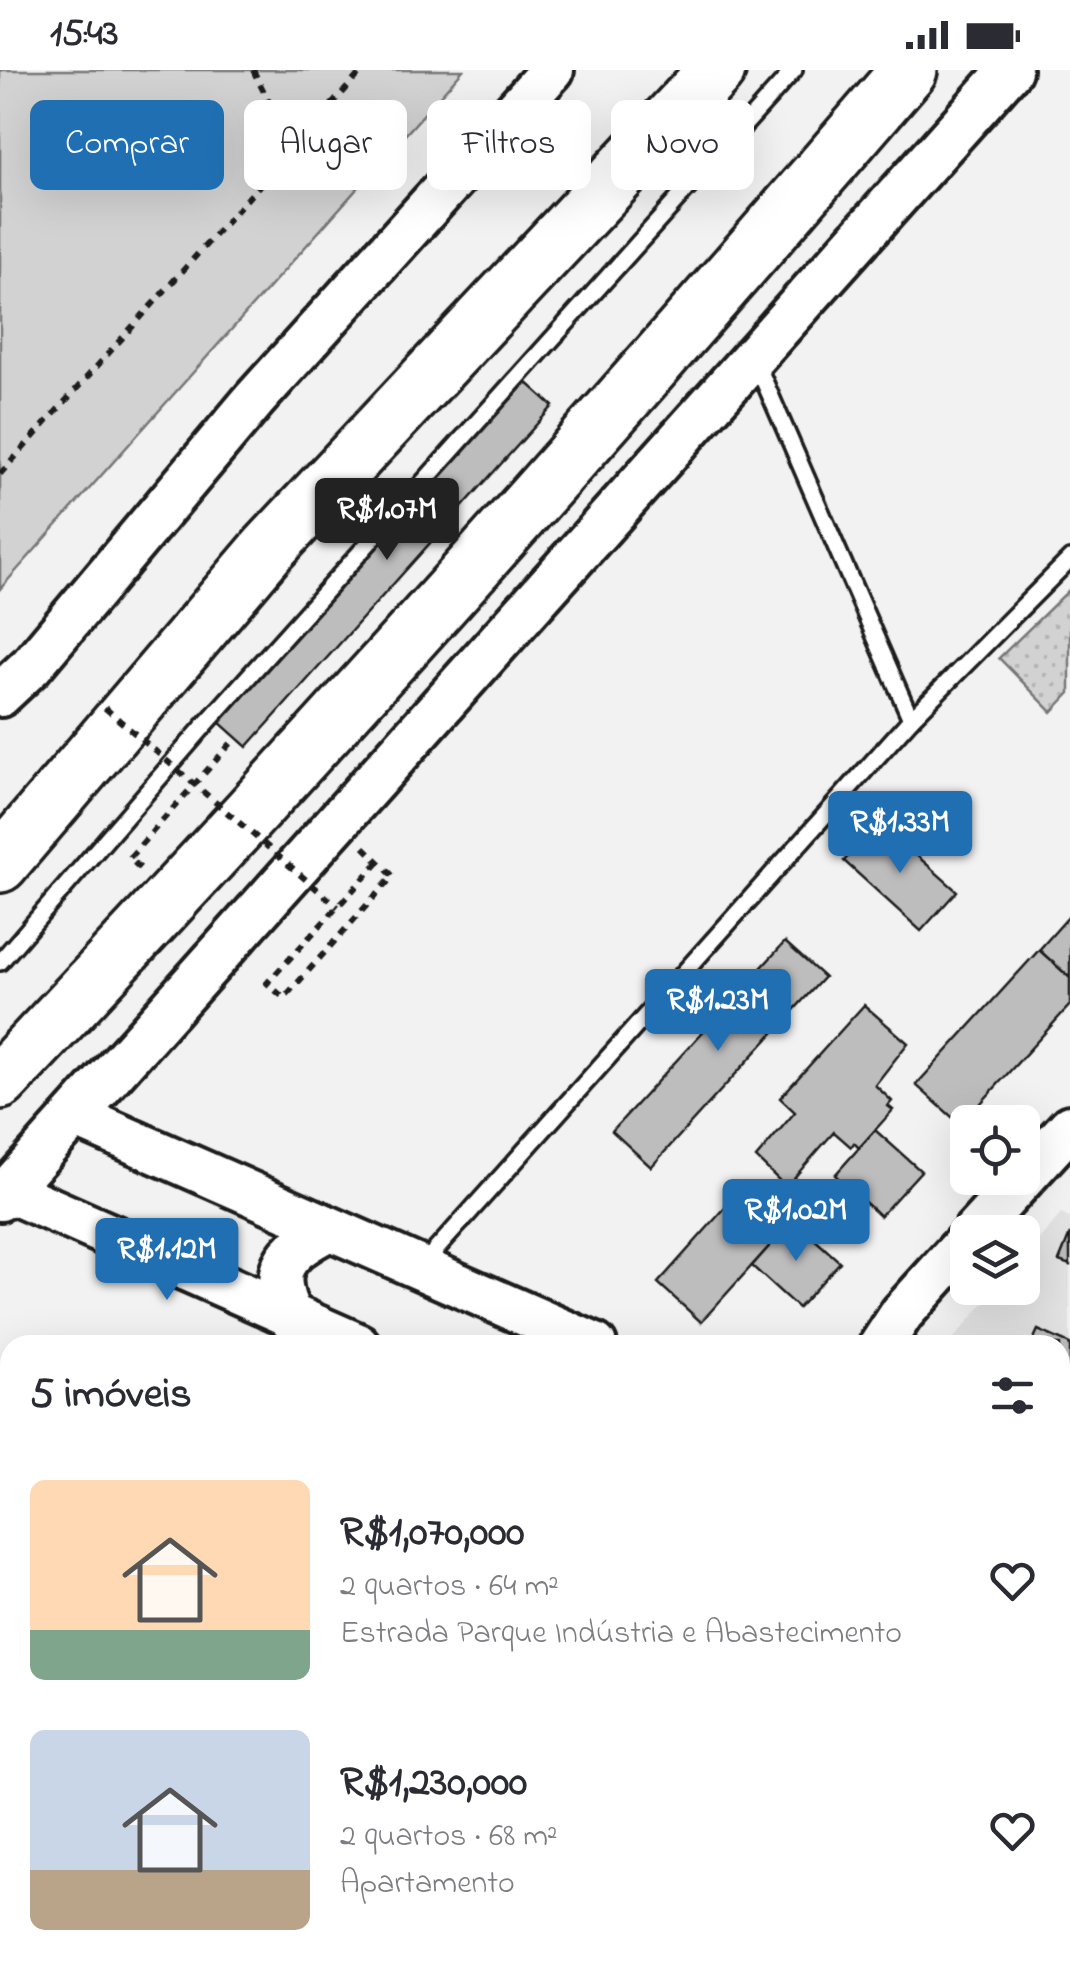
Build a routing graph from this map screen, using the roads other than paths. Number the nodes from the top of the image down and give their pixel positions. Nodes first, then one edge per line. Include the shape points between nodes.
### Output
1 (552, 70) edge
2 (717, 70) edge
3 (794, 70) edge
4 (909, 70) edge
5 (1010, 70) edge
6 (755, 360) junction
7 (1070, 559) edge
8 (0, 695) edge
9 (911, 719) junction
10 (263, 772) dead end
11 (0, 864) edge
12 (0, 962) edge
13 (0, 1056) edge
14 (0, 1081) edge
15 (75, 1116) junction
16 (1066, 1137) edge
17 (4, 1195) edge
18 (990, 1215) edge
19 (327, 1230) junction
20 (950, 1261) edge
21 (418, 1270) junction
22 (292, 1319) junction
23 (891, 1329) edge
24 (331, 1335) edge
25 (571, 1335) edge

1 - 8 street via 254,399
2 - 11 highway via 268,549
3 - 12 lane
4 - 14 highway via 644,378
5 - 6 street
6 - 9 lane
6 - 15 street
7 - 9 lane
9 - 21 lane
10 - 13 lane
15 - 17 street
15 - 19 street
16 - 18 street
17 - 22 street
19 - 21 street
19 - 22 street via 296,1248 280,1272
20 - 23 street
21 - 25 street
22 - 24 street

